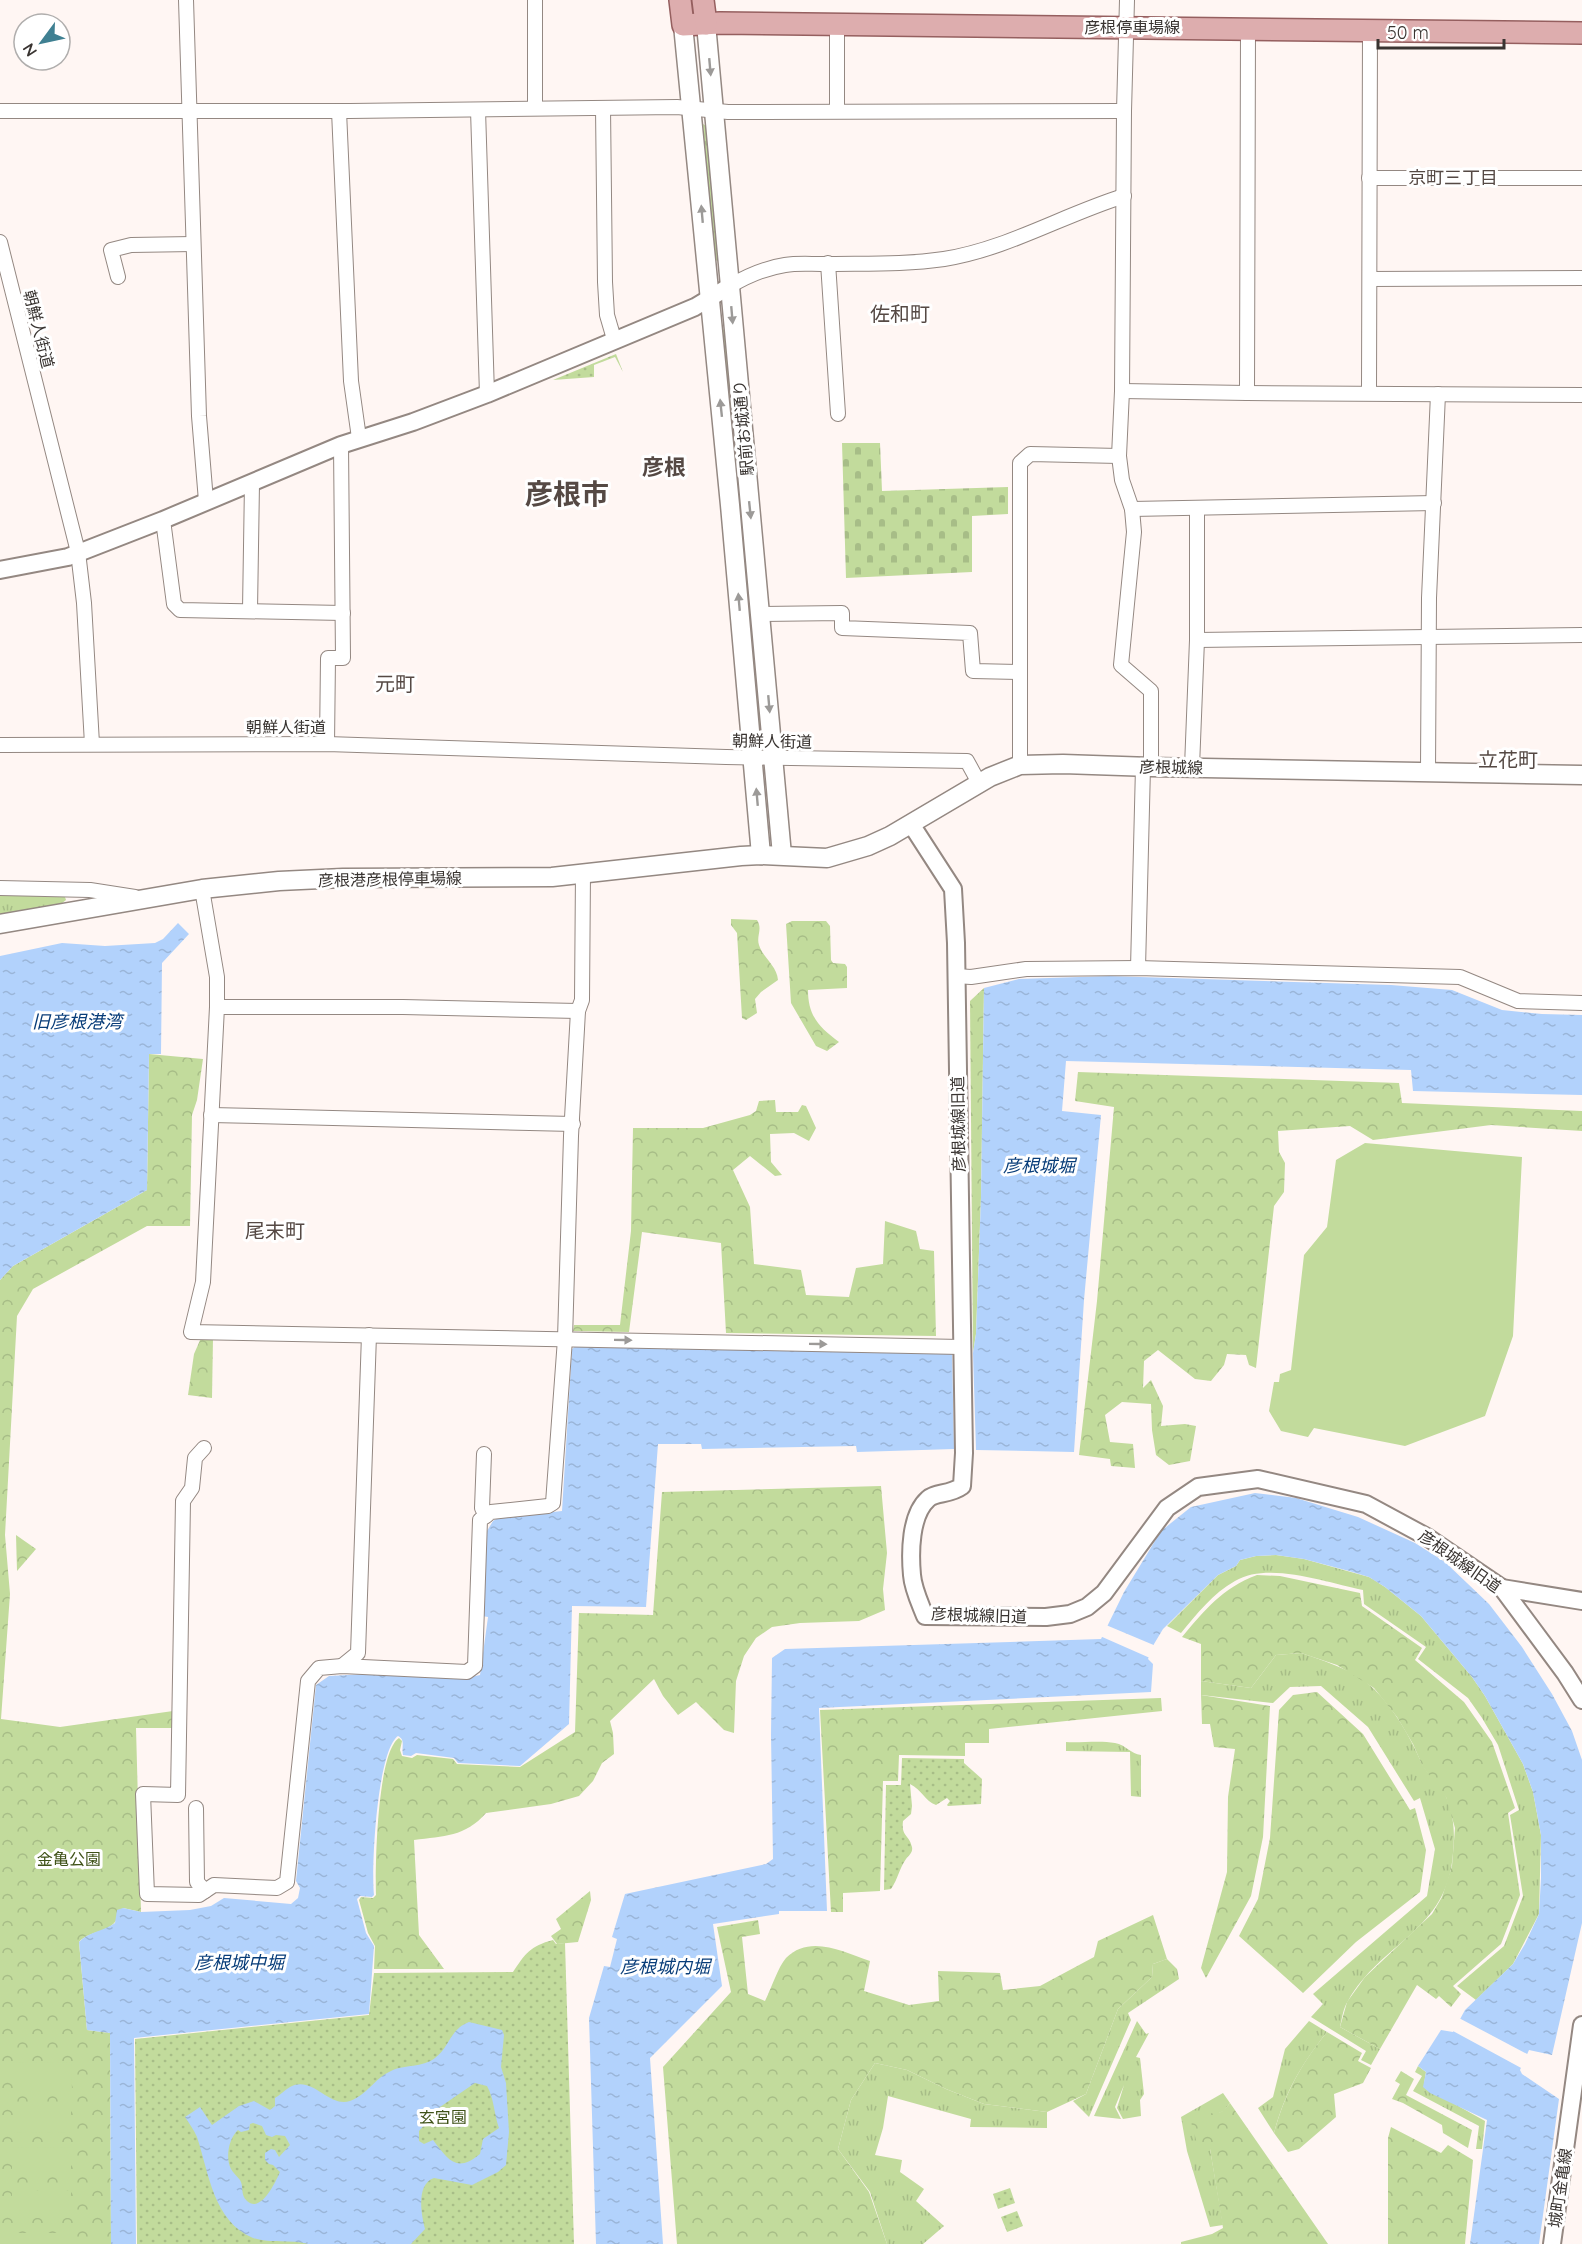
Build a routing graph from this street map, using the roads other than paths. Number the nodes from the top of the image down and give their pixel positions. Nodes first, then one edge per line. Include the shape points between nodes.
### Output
1 (186, 0) edge
2 (536, 0) edge
3 (680, 0) edge
4 (703, 0) edge
5 (1127, 0) edge
6 (706, 24) junction
7 (837, 24) junction
8 (683, 25) junction
9 (1126, 26) junction
10 (1248, 28) junction
11 (1370, 30) junction
12 (1582, 33) edge
13 (535, 108) junction
14 (603, 108) junction
15 (692, 109) junction
16 (478, 110) junction
17 (0, 111) edge
18 (189, 111) junction
19 (339, 111) junction
20 (713, 111) junction
21 (837, 111) junction
22 (1124, 111) junction
23 (1369, 178) junction
24 (1582, 178) edge
25 (1124, 196) junction
26 (0, 242) edge
27 (193, 244) junction
28 (828, 264) junction
29 (118, 277) dead end
30 (1582, 278) edge
31 (1370, 279) junction
32 (730, 286) junction
33 (710, 297) junction
34 (614, 339) junction
35 (1122, 391) junction
36 (1369, 392) junction
37 (1247, 393) junction
38 (487, 394) junction
39 (1438, 394) junction
40 (1582, 395) edge
41 (838, 414) dead end
42 (359, 438) junction
43 (341, 445) junction
44 (1119, 456) junction
45 (252, 483) junction
46 (206, 501) junction
47 (1434, 503) junction
48 (1197, 508) junction
49 (1132, 509) junction
50 (163, 520) junction
51 (78, 552) junction
52 (0, 570) edge
53 (250, 610) junction
54 (343, 613) junction
55 (760, 614) junction
56 (1582, 635) edge
57 (1430, 638) junction
58 (1197, 640) junction
59 (1020, 672) junction
60 (92, 744) junction
61 (327, 744) junction
62 (0, 745) edge
63 (753, 757) junction
64 (774, 758) junction
65 (1020, 765) junction
66 (1147, 767) junction
67 (1192, 767) junction
68 (1428, 772) junction
69 (1582, 776) edge
70 (979, 783) junction
71 (911, 824) junction
72 (761, 855) junction
73 (782, 855) junction
74 (583, 872) junction
75 (0, 888) edge
76 (202, 889) junction
77 (146, 898) junction
78 (0, 924) edge
79 (1138, 968) junction
80 (956, 976) junction
81 (1582, 1003) edge
82 (217, 1007) junction
83 (578, 1011) junction
84 (211, 1116) junction
85 (573, 1124) junction
86 (369, 1335) junction
87 (565, 1339) junction
88 (961, 1347) junction
89 (204, 1448) dead end
90 (484, 1454) dead end
91 (486, 1516) junction
92 (1502, 1588) junction
93 (1582, 1601) edge
94 (342, 1666) junction
95 (1582, 1700) edge
96 (196, 1808) dead end
97 (205, 1891) junction
98 (1582, 2025) edge
99 (1552, 2244) edge

1 - 18 street
2 - 13 street
3 - 8 main road, 駅前お城通り
4 - 6 main road, 駅前お城通り
5 - 9 street
6 - 7 main road, 彦根停車場線
6 - 8 main road, 彦根停車場線
6 -> 20 main road, 駅前お城通り
7 - 9 main road, 彦根停車場線
7 - 21 street
8 - 15 main road, 駅前お城通り
9 - 10 main road, 彦根停車場線
9 - 22 street
10 - 11 main road, 彦根停車場線
10 - 37 street
11 - 12 main road, 彦根停車場線
11 - 23 street
13 - 14 street
13 - 16 street
14 - 15 street
14 - 34 street via 605,282 607,315
15 - 20 street
33 -> 15 main road, 駅前お城通り
16 - 19 street
16 - 38 street
17 - 18 street
18 - 19 street
18 - 27 street
19 - 42 street via 351,381
20 - 21 street
20 - 32 main road, 駅前お城通り
21 - 22 street
22 - 25 street
23 - 24 street
23 - 31 street
25 - 28 street via 971,253 908,262
25 - 35 street
26 - 51 street, 朝鮮人街道
27 - 29 street via 131,244 111,250
27 - 46 street
28 - 32 street via 765,269
28 - 41 street
30 - 31 street
31 - 36 street
32 - 33 street
32 -> 55 main road, 駅前お城通り
33 - 34 street via 696,307
63 -> 33 main road, 駅前お城通り
34 - 38 street
35 - 37 street
35 - 44 street
36 - 37 street
36 - 39 street
38 - 42 street
39 - 40 street
39 - 47 street
42 - 43 street
43 - 45 street
43 - 54 street
44 - 49 street
44 - 59 street via 1030,454 1020,463
45 - 46 street
45 - 53 street
46 - 50 street
47 - 48 street
47 - 57 street
48 - 49 street
48 - 58 street
49 - 66 street via 1134,532 1121,665 1151,691
50 - 51 street
50 - 53 street via 174,604 180,610
51 - 52 street
51 - 60 street, 朝鮮人街道
53 - 54 street
54 - 61 street via 343,658 328,658
55 - 59 street via 842,614 842,628 970,633 973,670
55 -> 64 main road, 駅前お城通り
56 - 57 street
57 - 58 street
57 - 68 street
58 - 67 street
59 - 65 street
60 - 61 street, 朝鮮人街道
60 - 62 street
61 - 63 street, 朝鮮人街道
63 - 64 street, 朝鮮人街道
72 -> 63 main road, 駅前お城通り
64 - 70 street, 朝鮮人街道 via 967,761
64 - 73 main road, 駅前お城通り
65 - 66 main road, 彦根城線
65 - 70 main road, 彦根城線
66 - 67 main road, 彦根城線
66 - 79 street
67 - 68 main road, 彦根城線
68 - 69 main road, 彦根城線
70 - 71 main road, 彦根城線
71 - 73 main road, 彦根城線 via 868,846 827,858
71 - 80 street, 彦根城線旧道 via 953,889
72 - 73 main road, 彦根港彦根停車場線
72 - 74 main road, 彦根港彦根停車場線
74 - 76 main road, 彦根港彦根停車場線 via 552,877 299,880
74 - 83 street via 582,1000
75 - 77 street via 90,890
76 - 77 main road, 彦根港彦根停車場線
76 - 82 street via 217,977
77 - 78 main road, 彦根港彦根停車場線
79 - 80 street via 1026,969
79 - 81 street via 1460,977 1518,1001
80 - 88 street, 彦根城線旧道
82 - 83 street
82 - 84 street
83 - 85 street
84 - 85 street
84 - 86 street via 203,1282 191,1332
85 - 87 street
86 - 87 street
86 - 94 street via 358,1653
87 -> 88 street
87 - 91 street via 553,1503
88 - 92 street, 彦根城線旧道 via 962,1486 954,1493 930,1497 913,1522 912,1576 925,1616 1070,1614 1104,1593 1167,1508 1198,1487 1258,1479 1366,1504 1427,1537
89 - 97 street via 195,1458 192,1488 183,1501 178,1795 143,1794 147,1894 199,1895
90 - 91 street via 482,1508
91 - 94 street via 480,1520 475,1666 467,1672
92 - 93 street
92 - 95 street, 彦根城線旧道
94 - 97 street via 319,1668 308,1681 287,1882 277,1888 214,1885
96 - 97 street via 197,1882
98 - 99 street, 城町金亀線

